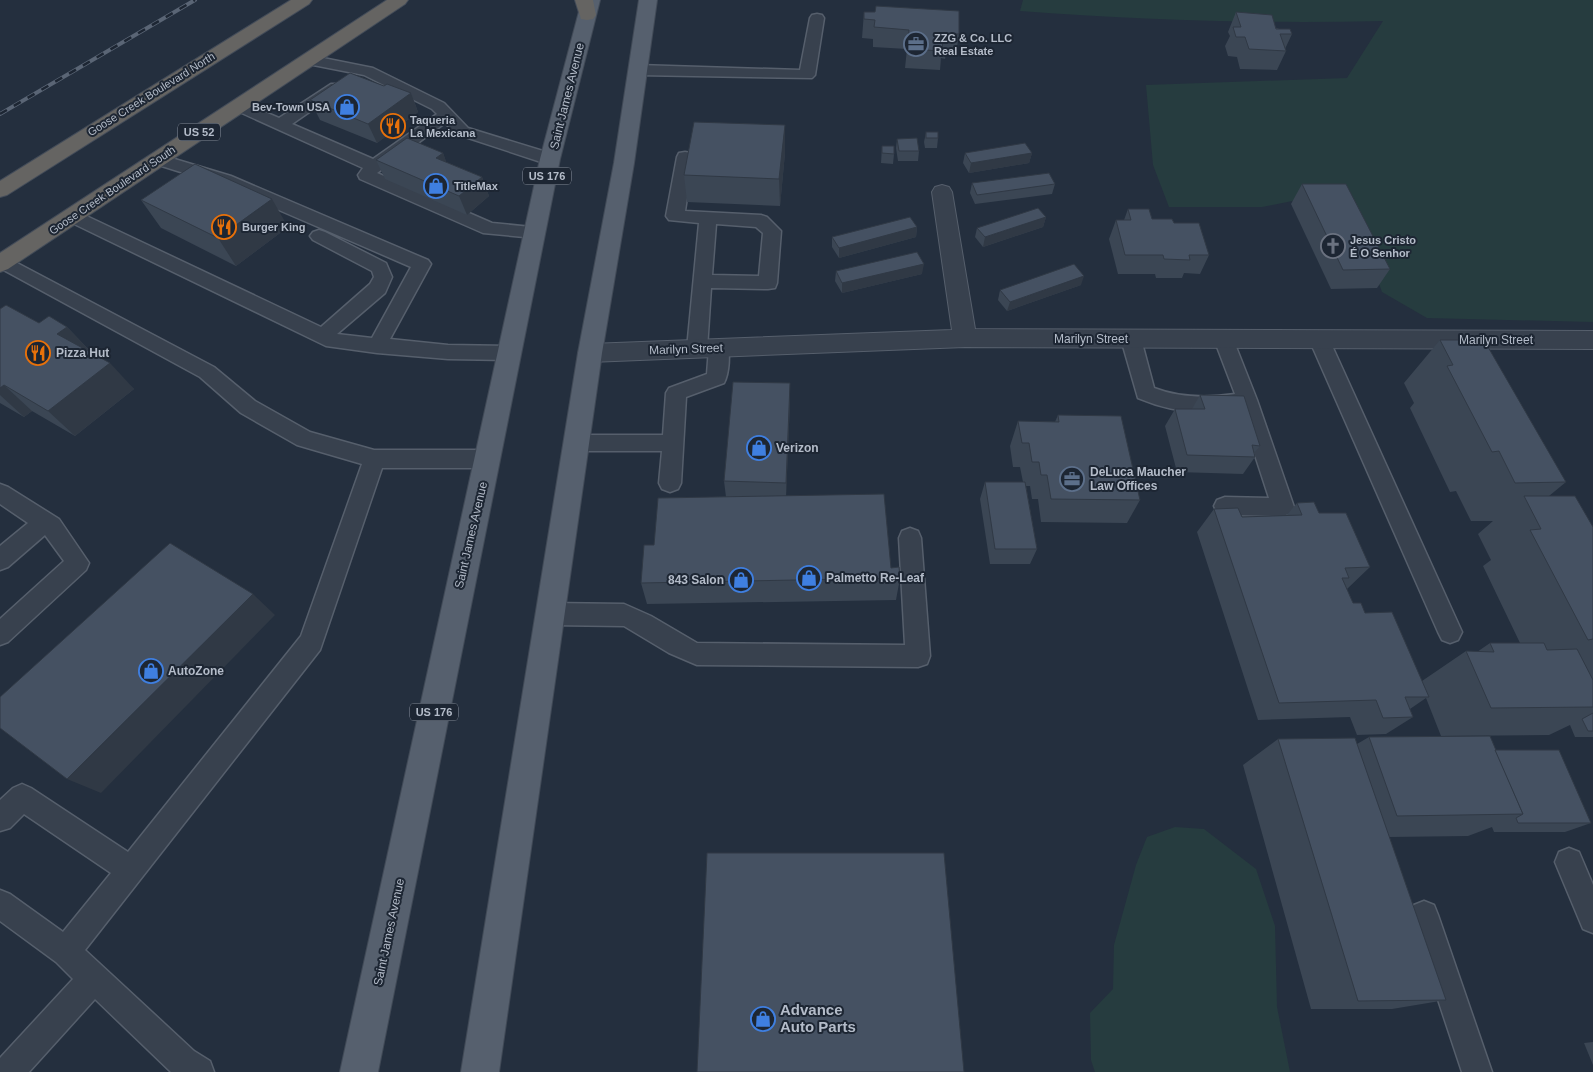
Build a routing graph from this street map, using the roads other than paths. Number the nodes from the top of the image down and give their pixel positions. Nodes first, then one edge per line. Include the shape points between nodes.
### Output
1 (304, 0) edge
2 (399, 0) edge
3 (648, 0) edge
4 (587, 5) edge
5 (817, 18) dead end
6 (308, 60) junction
7 (362, 69) junction
8 (638, 70) junction
9 (239, 106) junction
10 (447, 114) junction
11 (281, 124) junction
12 (685, 157) edge
13 (158, 159) junction
14 (550, 160) junction
15 (374, 166) junction
16 (215, 177) junction
17 (0, 190) edge
18 (942, 192) dead end
19 (72, 216) junction
20 (708, 218) junction
21 (535, 232) junction
22 (1, 262) edge
23 (702, 281) junction
24 (323, 336) junction
25 (965, 338) junction
26 (1131, 339) junction
27 (1224, 339) junction
28 (1319, 339) junction
29 (1593, 340) edge
30 (377, 346) junction
31 (708, 348) junction
32 (509, 353) junction
33 (590, 353) junction
34 (1247, 400) junction
35 (576, 443) junction
36 (673, 443) junction
37 (374, 459) junction
38 (488, 459) junction
39 (670, 484) dead end
40 (0, 492) edge
41 (1225, 506) dead end
42 (45, 522) junction
43 (910, 538) dead end
44 (0, 560) edge
45 (550, 614) junction
46 (1450, 632) dead end
47 (0, 634) edge
48 (0, 818) edge
49 (1569, 862) dead end
50 (130, 870) junction
51 (0, 904) edge
52 (1424, 915) dead end
53 (1593, 919) edge
54 (66, 952) junction
55 (93, 979) junction
56 (8, 1072) edge
57 (199, 1072) edge
58 (359, 1072) edge
59 (480, 1072) edge
60 (1477, 1072) edge

1 - 17 highway, Goose Creek Boulevard North
2 - 6 highway, Goose Creek Boulevard South / US 52
3 - 8 main road
4 - 14 main road, Saint James Avenue / US 176
5 - 8 lane via 807,75
6 - 7 lane
6 - 9 highway, Goose Creek Boulevard South / US 52
7 - 10 lane via 438,106
7 - 11 lane
8 - 33 main road
9 - 11 lane
9 - 13 highway, Goose Creek Boulevard South / US 52
10 - 14 lane via 462,131
10 - 15 lane
11 - 15 lane
12 - 20 lane via 675,216
13 - 16 lane
13 - 19 highway, Goose Creek Boulevard South / US 52
14 - 21 main road, Saint James Avenue / US 176
15 - 21 lane via 366,176 489,229
16 - 24 lane via 252,203 380,267 383,277 378,288
16 - 30 lane via 422,264
18 - 25 street
19 - 22 highway, Goose Creek Boulevard South / US 52
19 - 24 lane
20 - 23 lane
20 - 23 lane via 761,221 772,231 768,283
21 - 32 main road, Saint James Avenue / US 176
22 - 37 lane via 208,372 248,407 304,439
23 - 31 lane
24 - 30 lane via 333,341
25 - 26 street, Marilyn Street
25 - 31 street, Marilyn Street
26 - 27 street, Marilyn Street
26 - 34 lane via 1145,393 1160,400 1204,404
27 - 28 street, Marilyn Street
27 - 34 lane
28 - 29 street, Marilyn Street
28 - 46 lane
30 - 32 lane
31 - 33 street, Marilyn Street
31 - 36 lane via 717,378 676,393
32 - 38 main road, Saint James Avenue / US 176
33 - 35 main road
34 - 41 lane via 1283,507
35 - 36 lane
35 - 45 main road
36 - 39 lane
37 - 38 lane
37 - 50 lane via 311,642
38 - 58 main road, Saint James Avenue / US 176
40 - 42 lane
42 - 44 lane
42 - 47 lane via 78,562
43 - 45 lane via 918,656 697,654 685,651 649,626 624,615
45 - 59 main road
48 - 50 lane via 22,797
49 - 53 lane
50 - 54 lane
51 - 54 lane
52 - 60 lane
54 - 55 lane
55 - 56 lane
55 - 57 lane via 183,1062

